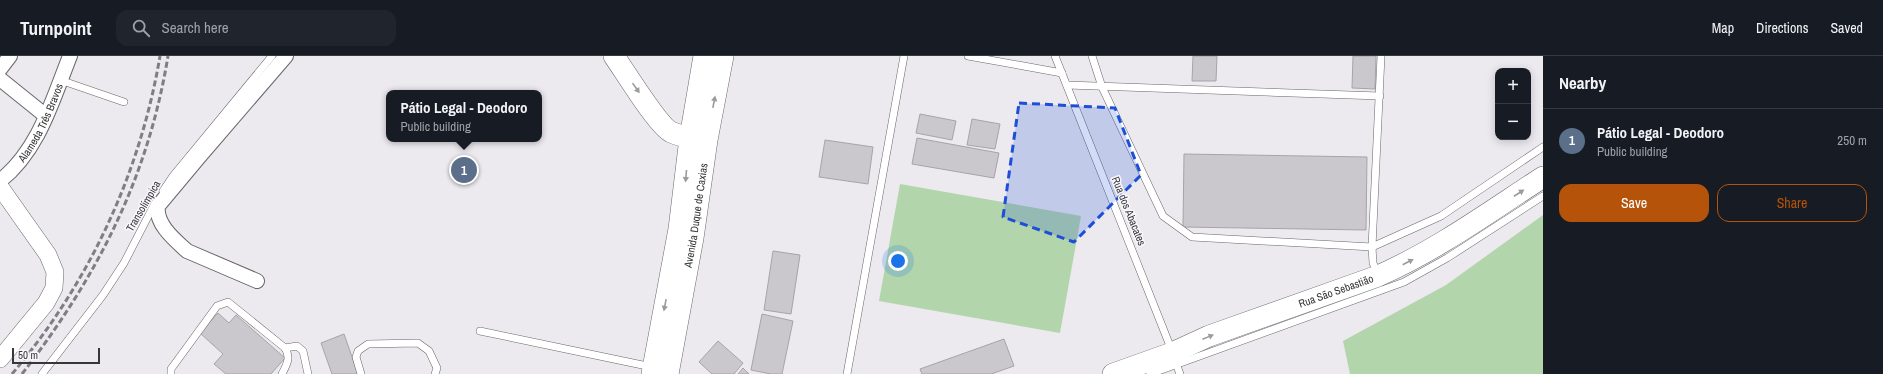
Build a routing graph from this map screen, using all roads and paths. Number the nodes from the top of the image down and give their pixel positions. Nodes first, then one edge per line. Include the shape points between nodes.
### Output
1 (10, 56) edge
2 (70, 56) edge
3 (272, 56) edge
4 (286, 56) edge
5 (614, 56) edge
6 (704, 56) edge
7 (723, 56) edge
8 (904, 56) edge
9 (968, 56) edge
10 (1056, 56) edge
11 (1092, 56) edge
12 (1381, 56) edge
13 (0, 69) edge
14 (1062, 73) junction
15 (0, 79) edge
16 (60, 80) junction
17 (1067, 85) junction
18 (1102, 87) junction
19 (1380, 96) junction
20 (124, 102) dead end
21 (46, 116) junction
22 (699, 139) junction
23 (1543, 147) edge
24 (1543, 177) edge
25 (0, 181) edge
26 (0, 186) edge
27 (1543, 196) edge
28 (1372, 247) junction
29 (257, 281) dead end
30 (1381, 283) junction
31 (480, 331) dead end
32 (285, 348) junction
33 (0, 359) edge
34 (1175, 359) junction
35 (664, 371) edge
36 (438, 373) edge
37 (42, 374) edge
38 (171, 374) edge
39 (282, 374) edge
40 (308, 374) edge
41 (361, 374) edge
42 (847, 374) edge
43 (1113, 374) edge
44 (1150, 374) edge
45 (1180, 374) edge

1 - 13 street
2 - 16 street, Alameda Três Bravos
3 - 37 lane, Transolímpica via 173,176 103,295
4 - 29 street via 199,156 158,206 157,212 159,220 187,250
5 -> 22 main road via 663,126 671,132
6 - 22 main road, Avenida Duque de Caxias
22 -> 7 main road, Avenida Duque de Caxias
8 - 42 lane
9 - 14 lane
10 - 14 lane, Rua dos Abacates
11 - 18 lane
12 - 19 lane
14 - 17 lane, Rua dos Abacates
15 - 21 street
16 - 20 lane
16 - 21 street, Alameda Três Bravos
17 - 18 lane
17 - 34 lane, Rua dos Abacates
18 - 19 lane
18 - 28 lane via 1162,216 1192,236
19 - 28 lane
21 - 25 street, Alameda Três Bravos via 25,156 14,170
22 - 35 main road, Avenida Duque de Caxias via 679,229
23 - 28 lane via 1441,216
30 -> 24 main road, Rua São Sebastião
26 - 33 street via 48,256 55,272 54,288 46,303
27 - 30 lane, Rua São Sebastião via 1447,258 1404,282
28 - 30 lane via 1373,263
30 - 34 main road, Rua São Sebastião via 1209,336
31 - 35 lane
32 - 38 lane via 228,302 222,303 217,306 171,369
32 - 39 lane via 289,361
32 - 40 lane via 297,346 303,351
34 - 43 main road, Rua São Sebastião
34 - 44 lane, Rua São Sebastião
34 - 45 lane, Rua dos Abacates
36 - 41 lane via 429,351 418,343 368,344 358,351 356,357

